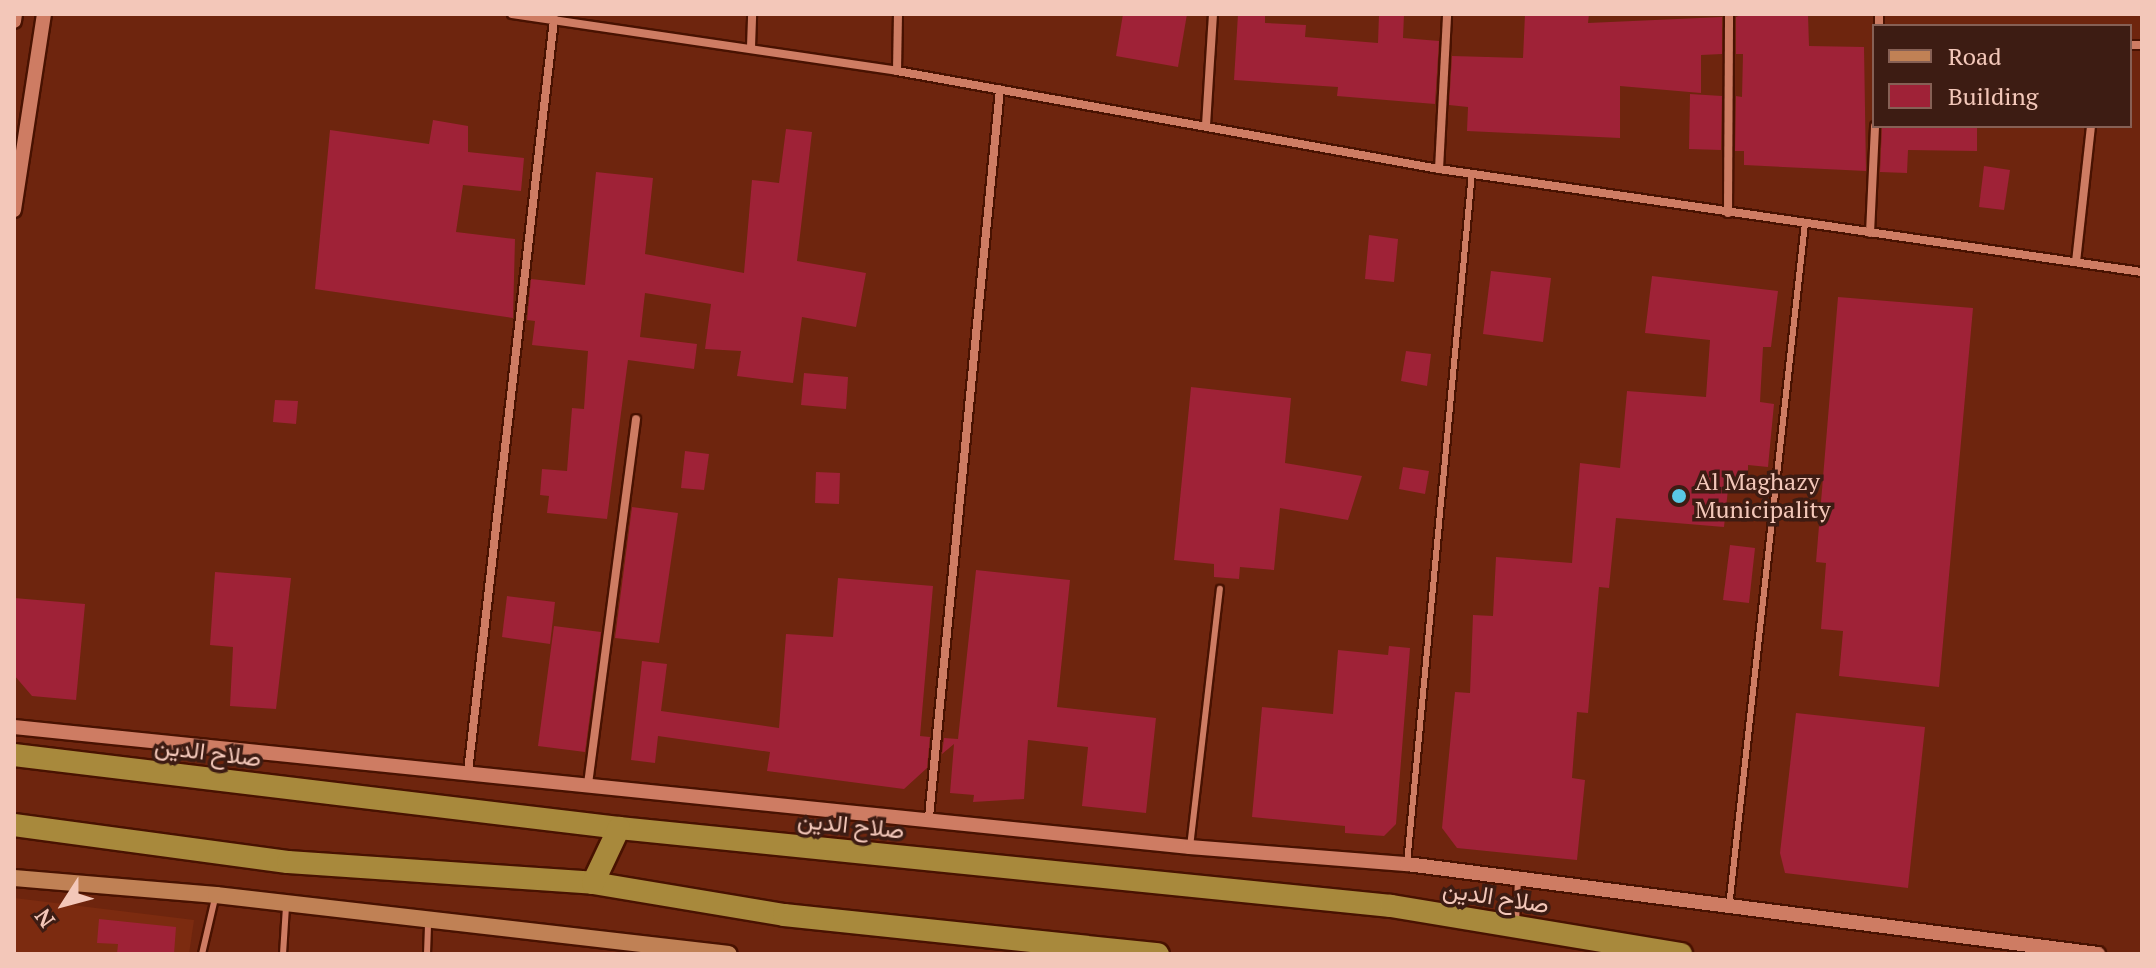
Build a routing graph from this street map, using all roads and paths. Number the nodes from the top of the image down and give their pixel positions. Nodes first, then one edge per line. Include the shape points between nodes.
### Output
1 (15, 14) edge
2 (44, 14) edge
3 (512, 14) edge
4 (752, 14) edge
5 (898, 14) edge
6 (1213, 14) edge
7 (1447, 14) edge
8 (1729, 14) edge
9 (554, 19) junction
10 (14, 21) edge
11 (751, 47) junction
12 (897, 71) junction
13 (1000, 89) junction
14 (1206, 125) junction
15 (1875, 128) edge
16 (2091, 128) edge
17 (1439, 169) junction
18 (1472, 173) junction
19 (14, 210) edge
20 (1728, 213) junction
21 (1805, 223) junction
22 (1870, 233) junction
23 (2076, 262) junction
24 (2142, 272) edge
25 (636, 419) dead end
26 (1220, 589) dead end
27 (14, 727) edge
28 (14, 755) edge
29 (468, 772) junction
30 (588, 784) junction
31 (929, 817) junction
32 (14, 825) edge
33 (619, 828) junction
34 (1190, 847) junction
35 (1407, 864) junction
36 (14, 878) edge
37 (1518, 879) junction
38 (593, 883) junction
39 (216, 895) junction
40 (286, 902) junction
41 (1729, 907) junction
42 (428, 921) junction
43 (1516, 926) junction
44 (1048, 947) edge
45 (202, 954) edge
46 (283, 954) edge
47 (427, 954) edge
48 (729, 954) edge
49 (1158, 954) edge
50 (1681, 954) edge
51 (2098, 954) edge

1 - 10 street
2 - 19 street
3 - 9 street
4 - 11 street
5 - 12 street
6 - 14 street
7 - 17 street
8 - 20 street
9 - 11 street
9 - 29 street
11 - 12 street
12 - 13 street
13 - 14 street
13 - 31 street
14 - 17 street
15 - 22 street
16 - 23 street
17 - 18 street
18 - 20 street
18 - 35 lane
20 - 21 street
21 - 22 street
21 - 41 lane
22 - 23 street
23 - 24 street
25 - 30 street
26 - 34 lane
27 - 29 street
28 - 33 highway, صلاح الدين
29 - 30 street
30 - 31 street
31 - 34 street
32 - 38 highway via 288,862
33 - 38 highway
33 - 43 highway, صلاح الدين via 1391,906
34 - 35 street
35 - 37 street
36 - 39 main road
37 - 41 street
37 - 43 lane
38 - 44 highway via 784,915
39 - 40 main road
39 - 45 lane
40 - 42 main road
40 - 46 lane
41 - 51 street
42 - 47 lane
42 - 48 main road
43 - 50 highway, صلاح الدين
44 - 49 highway

